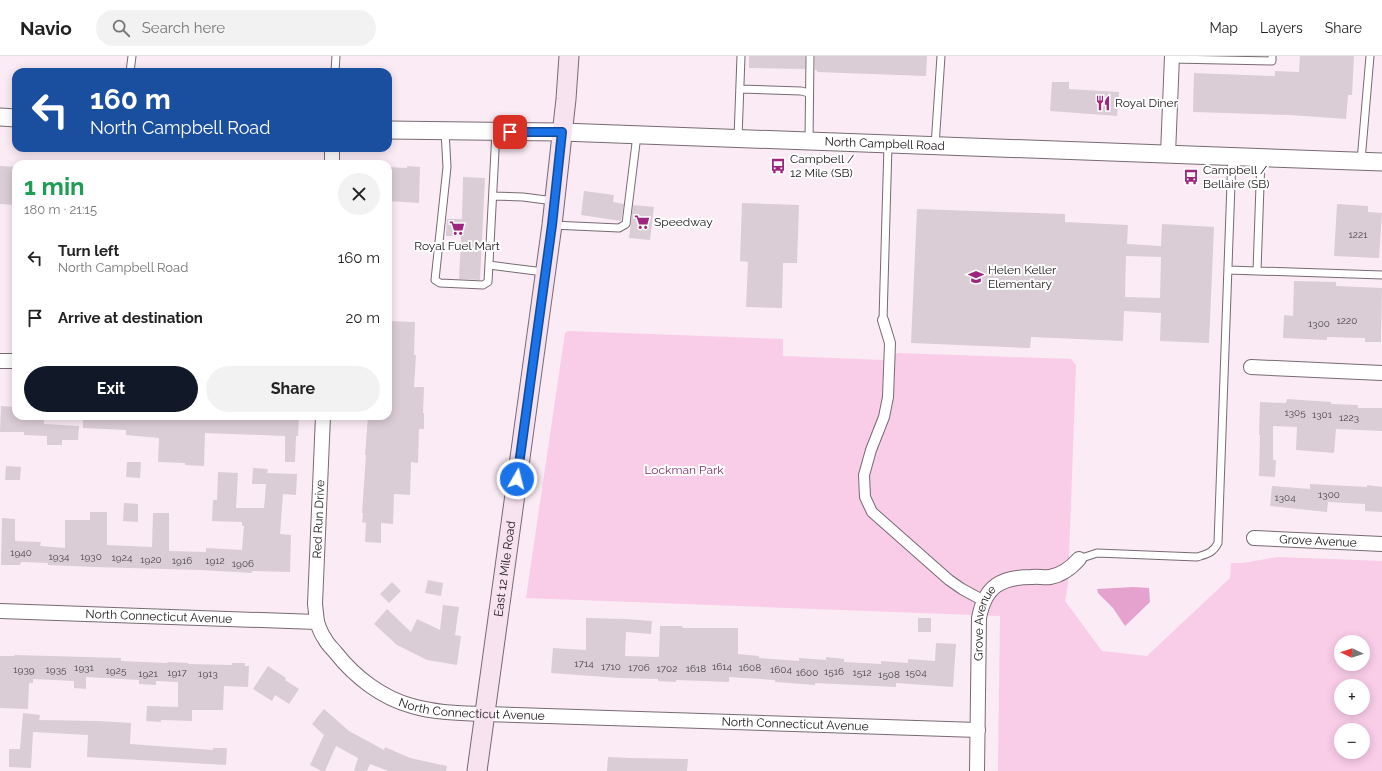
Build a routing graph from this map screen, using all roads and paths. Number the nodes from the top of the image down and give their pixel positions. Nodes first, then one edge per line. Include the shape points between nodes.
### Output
1 (132, 56) edge
2 (336, 56) edge
3 (569, 56) edge
4 (741, 56) edge
5 (810, 56) edge
6 (941, 56) edge
7 (1272, 56) edge
8 (1370, 56) edge
9 (1172, 57) edge
10 (130, 68) edge
11 (335, 68) edge
12 (740, 89) junction
13 (809, 93) junction
14 (0, 117) edge
15 (12, 118) edge
16 (392, 130) edge
17 (445, 131) junction
18 (496, 131) junction
19 (562, 132) junction
20 (637, 134) junction
21 (738, 138) junction
22 (809, 141) junction
23 (888, 144) junction
24 (935, 146) junction
25 (1168, 154) junction
26 (1232, 156) junction
27 (1261, 157) junction
28 (1361, 161) junction
29 (1382, 162) edge
30 (493, 196) junction
31 (554, 201) junction
32 (552, 225) junction
33 (489, 265) junction
34 (1228, 270) junction
35 (1257, 270) junction
36 (545, 272) junction
37 (1382, 275) edge
38 (883, 320) joint
39 (0, 360) edge
40 (12, 361) edge
41 (1251, 367) dead end
42 (1382, 373) edge
43 (323, 420) edge
44 (1254, 538) dead end
45 (1382, 544) edge
46 (1079, 560) joint
47 (984, 601) junction
48 (0, 611) edge
49 (317, 622) junction
50 (485, 714) junction
51 (978, 730) junction
52 (477, 771) edge
53 (978, 771) edge

1 - 10 lane
2 - 11 lane
3 - 19 main road, East 12 Mile Road
4 - 12 lane
5 - 13 lane
6 - 24 lane
7 - 9 lane via 1272,61
8 - 28 lane
9 - 25 street
12 - 13 lane
12 - 21 lane
13 - 22 lane
14 - 15 street
16 - 17 street, North Campbell Road
17 - 18 street, North Campbell Road
17 - 33 lane via 447,166 435,280 440,283 483,285 488,282
18 - 19 street, North Campbell Road
18 - 30 lane
19 - 20 street, North Campbell Road
19 - 31 main road, East 12 Mile Road
20 - 21 street, North Campbell Road
20 - 32 lane via 626,224 619,228
21 - 22 street, North Campbell Road
22 - 23 street, North Campbell Road
23 - 24 street, North Campbell Road
23 - 38 lane
24 - 25 street, North Campbell Road
25 - 26 street, North Campbell Road
26 - 27 street, North Campbell Road
26 - 34 lane
27 - 28 street, North Campbell Road
27 - 35 lane
28 - 29 street, North Campbell Road
30 - 31 lane
30 - 33 lane
31 - 32 main road, East 12 Mile Road
32 - 36 main road, East 12 Mile Road
33 - 36 lane
34 - 35 lane
34 - 46 lane via 1218,543 1214,551 1197,557 1097,553
35 - 37 lane
36 - 50 main road, East 12 Mile Road
38 - 47 street via 890,343 888,397 884,417 864,474 865,497 877,517 949,580
39 - 40 street
41 - 42 street
43 - 49 street, Red Run Drive via 315,604
44 - 45 street, Grove Avenue
46 - 47 street, Grove Avenue via 1064,572 1050,577 1002,581
47 - 51 street, Grove Avenue via 979,618
48 - 49 street, North Connecticut Avenue
49 - 50 street, North Connecticut Avenue via 325,639 347,667 385,695 411,706 432,711
50 - 51 street, North Connecticut Avenue
50 - 52 main road, East 12 Mile Road
51 - 53 street, Grove Avenue

